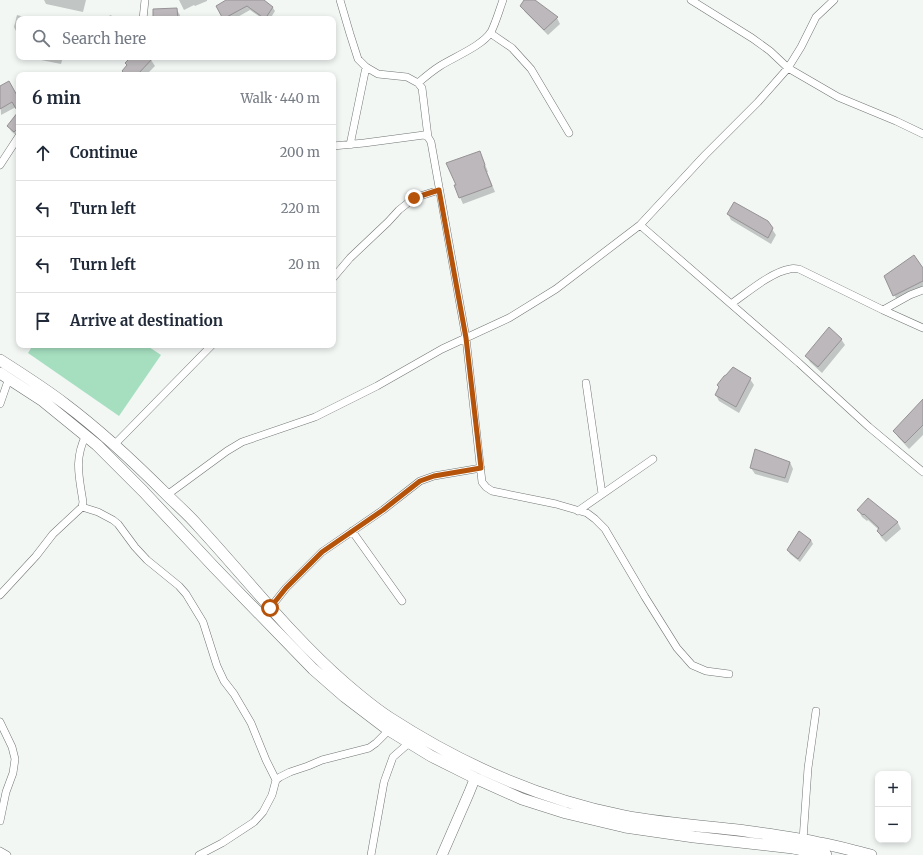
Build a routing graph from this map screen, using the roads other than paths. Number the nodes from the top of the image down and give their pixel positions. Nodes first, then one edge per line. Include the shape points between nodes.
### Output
1 (145, 0) edge
2 (340, 0) edge
3 (503, 0) edge
4 (691, 0) edge
5 (834, 0) edge
6 (143, 16) edge
7 (490, 33) junction
8 (366, 67) junction
9 (788, 68) junction
10 (418, 83) junction
11 (569, 133) dead end
12 (923, 134) edge
13 (428, 137) junction
14 (16, 141) edge
15 (350, 145) junction
16 (336, 146) edge
17 (0, 165) edge
18 (439, 190) junction
19 (640, 225) junction
20 (336, 274) edge
21 (923, 290) edge
22 (731, 304) junction
23 (883, 310) junction
24 (923, 328) edge
25 (466, 338) junction
26 (209, 348) edge
27 (0, 360) edge
28 (4, 376) edge
29 (586, 383) dead end
30 (0, 404) edge
31 (86, 435) junction
32 (114, 445) junction
33 (653, 459) dead end
34 (481, 468) junction
35 (923, 472) edge
36 (602, 494) junction
37 (167, 495) junction
38 (82, 507) junction
39 (578, 511) junction
40 (352, 531) junction
41 (0, 595) edge
42 (402, 601) dead end
43 (270, 608) junction
44 (729, 674) dead end
45 (816, 711) dead end
46 (0, 722) edge
47 (389, 730) junction
48 (409, 743) junction
49 (475, 778) junction
50 (276, 780) junction
51 (0, 821) edge
52 (803, 840) junction
53 (0, 851) edge
54 (7, 855) edge
55 (199, 855) edge
56 (371, 855) edge
57 (442, 855) edge
58 (826, 855) edge
59 (871, 855) edge

1 - 6 street
2 - 8 street via 358,59
3 - 7 street
4 - 9 street via 752,38
5 - 9 street via 816,17
7 - 10 street via 482,41 440,66
7 - 11 street via 512,48 530,69
8 - 10 street via 378,74 407,77
8 - 15 street
9 - 12 street via 838,97
9 - 19 street
10 - 13 street via 422,88
13 - 15 street via 424,135
13 - 18 street
14 - 17 street
15 - 16 street
18 - 20 street via 414,198 404,206
18 - 25 street
19 - 22 street
19 - 25 street via 556,289 509,318
21 - 23 street
22 - 23 street via 767,278 791,268 799,269
22 - 35 street
23 - 24 street
25 - 34 street
25 - 37 street via 315,417 242,442
26 - 32 street
27 - 32 main road via 65,404
28 - 30 street
28 - 31 main road via 43,401
29 - 36 street
31 - 38 street via 79,452 78,466
31 - 47 main road via 313,669 344,697
32 - 37 main road
33 - 36 street
34 - 39 street via 482,482 492,491
34 - 40 street via 420,481
36 - 39 street
37 - 43 main road
38 - 41 street via 53,534
38 - 50 street via 98,512 118,524 147,560 186,594 203,622 224,681 251,723
39 - 44 street via 587,513 604,529 677,648 692,665 706,671
40 - 42 street
40 - 43 street via 322,552
43 - 52 main road via 324,664 372,705 436,746 477,767 527,788 622,816
45 - 52 street via 808,768
46 - 51 street via 15,759
47 - 48 main road
47 - 50 street via 369,748 322,760
48 - 49 main road
48 - 56 street via 393,757 384,782
49 - 57 street
49 - 58 main road via 522,799 625,827 793,848
50 - 55 street via 272,795 254,822
52 - 59 main road
53 - 54 street

